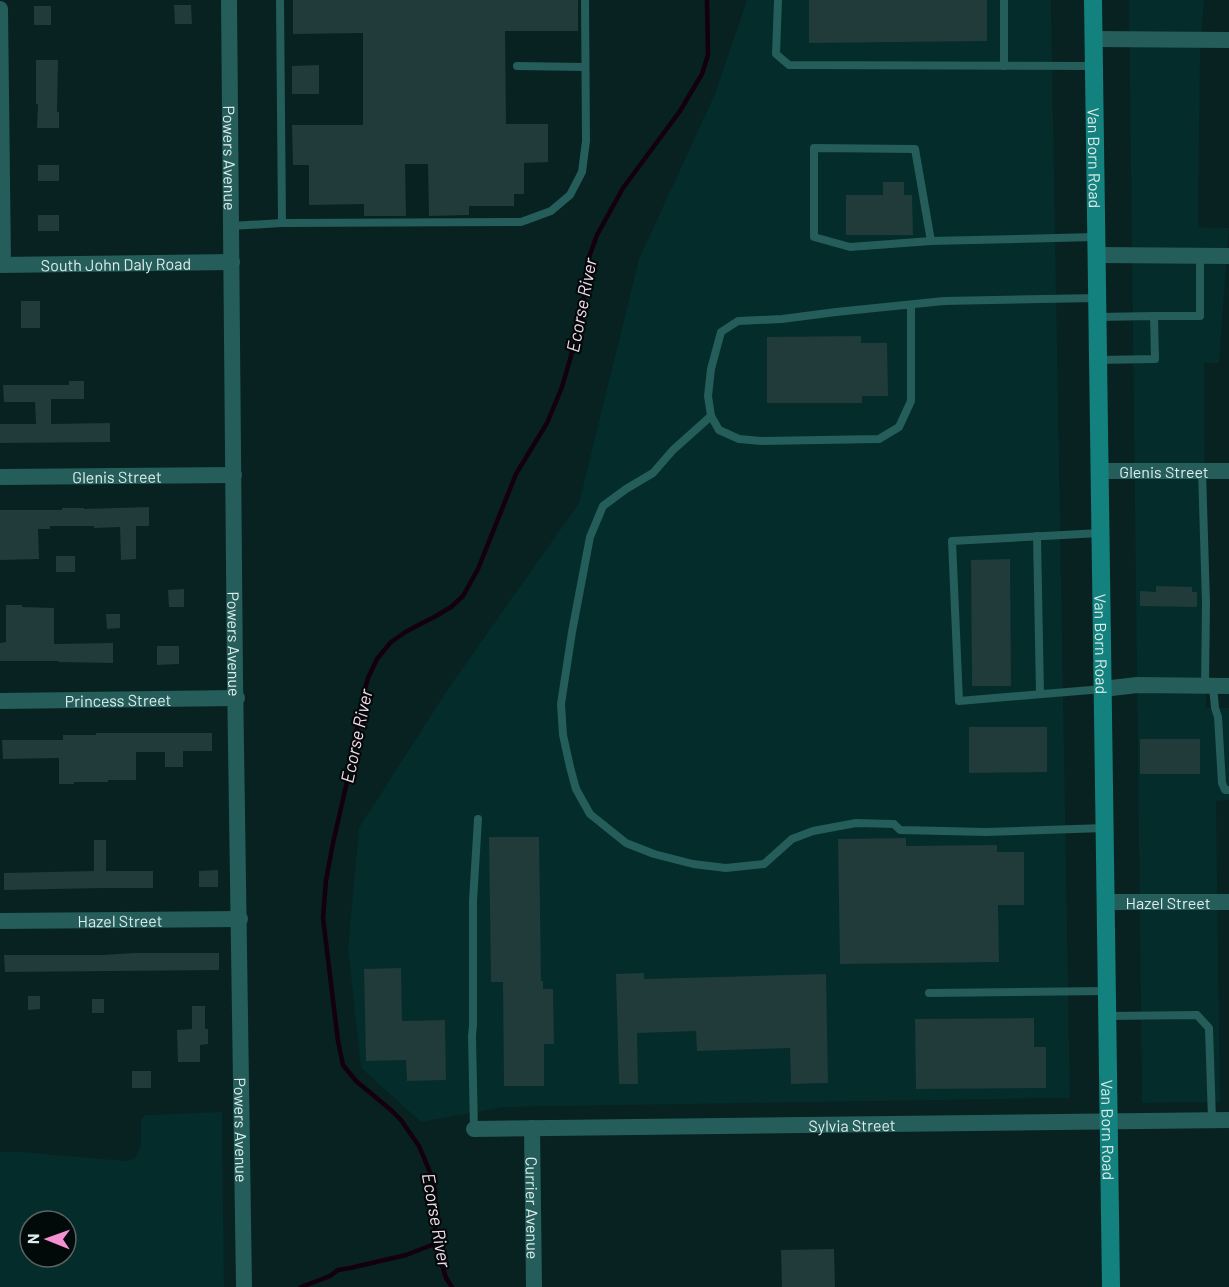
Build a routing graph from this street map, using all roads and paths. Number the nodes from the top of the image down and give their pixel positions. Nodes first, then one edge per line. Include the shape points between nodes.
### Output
1 (229, 0) edge
2 (280, 0) edge
3 (585, 0) edge
4 (778, 0) edge
5 (1004, 0) edge
6 (1093, 0) edge
7 (0, 9) edge
8 (1094, 39) junction
9 (1229, 40) edge
10 (517, 66) dead end
11 (1004, 66) junction
12 (1094, 66) junction
13 (585, 67) junction
14 (282, 223) junction
15 (231, 226) junction
16 (931, 240) junction
17 (1097, 246) junction
18 (1200, 256) junction
19 (1229, 256) edge
20 (232, 262) junction
21 (2, 265) edge
22 (1097, 298) junction
23 (911, 304) junction
24 (1154, 316) junction
25 (1098, 317) junction
26 (1098, 360) junction
27 (711, 416) junction
28 (1100, 471) junction
29 (1202, 471) junction
30 (1229, 471) edge
31 (234, 475) junction
32 (0, 477) edge
33 (1101, 533) junction
34 (1037, 536) junction
35 (1216, 686) edge
36 (1103, 689) junction
37 (1040, 694) junction
38 (237, 698) junction
39 (0, 701) edge
40 (1229, 789) edge
41 (478, 819) dead end
42 (1105, 828) junction
43 (1106, 902) junction
44 (1229, 902) edge
45 (240, 919) junction
46 (0, 921) edge
47 (1107, 990) junction
48 (929, 993) dead end
49 (1107, 1016) junction
50 (1109, 1120) junction
51 (1221, 1120) edge
52 (532, 1128) junction
53 (474, 1129) joint
54 (244, 1287) edge
55 (534, 1287) edge
56 (1111, 1287) edge

1 - 15 street, Powers Avenue
2 - 14 lane
3 - 13 lane
4 - 11 lane via 776,54 789,65
5 - 11 lane
6 - 8 main road, Van Born Road
7 - 21 street
8 - 9 street
8 - 12 main road, Van Born Road
10 - 13 lane
11 - 12 lane
12 - 17 main road, Van Born Road
13 - 14 lane via 586,141 582,172 570,195 551,211 520,222
14 - 15 lane
15 - 20 street, Powers Avenue
16 - 16 lane via 915,149 814,148 814,237 850,247
16 - 17 lane
17 - 18 street
17 - 22 main road, Van Born Road
18 - 19 street
18 - 24 lane via 1200,316
20 - 21 street, South John Daly Road
20 - 31 street, Powers Avenue
22 - 23 lane
22 - 25 main road, Van Born Road
23 - 27 lane via 738,321 721,332 711,369
23 - 27 lane via 910,401 899,427 879,439 739,439 719,430
24 - 25 lane
24 - 26 lane via 1155,359
25 - 26 main road, Van Born Road
26 - 28 main road, Van Born Road
27 - 42 lane via 653,473 603,506 590,537 561,704 563,735 576,789 591,813 626,843 645,851 726,868 764,864 792,839 856,823 894,824 900,830 986,832
28 - 29 street, Glenis Street
28 - 33 main road, Van Born Road
29 - 30 street, Glenis Street
29 - 35 lane via 1206,603
31 - 32 street, Glenis Street
31 - 38 street, Powers Avenue
33 - 34 lane
33 - 36 main road, Van Born Road
34 - 37 lane
34 - 37 lane via 952,541 959,701
35 - 36 street via 1137,685
35 - 40 lane via 1222,783 1225,790
36 - 37 lane
36 - 42 main road, Van Born Road
38 - 39 street, Princess Street
38 - 45 street, Powers Avenue
41 - 53 lane via 473,901
42 - 43 main road, Van Born Road
43 - 44 street, Hazel Street
43 - 47 main road, Van Born Road
45 - 46 street, Hazel Street
45 - 54 street, Powers Avenue
47 - 48 lane
47 - 49 main road, Van Born Road
49 - 50 main road, Van Born Road
49 - 51 lane via 1197,1015 1209,1028
50 - 51 street, Sylvia Street
50 - 52 street, Sylvia Street
50 - 56 main road, Van Born Road
52 - 53 street, Sylvia Street
52 - 55 street, Currier Avenue

